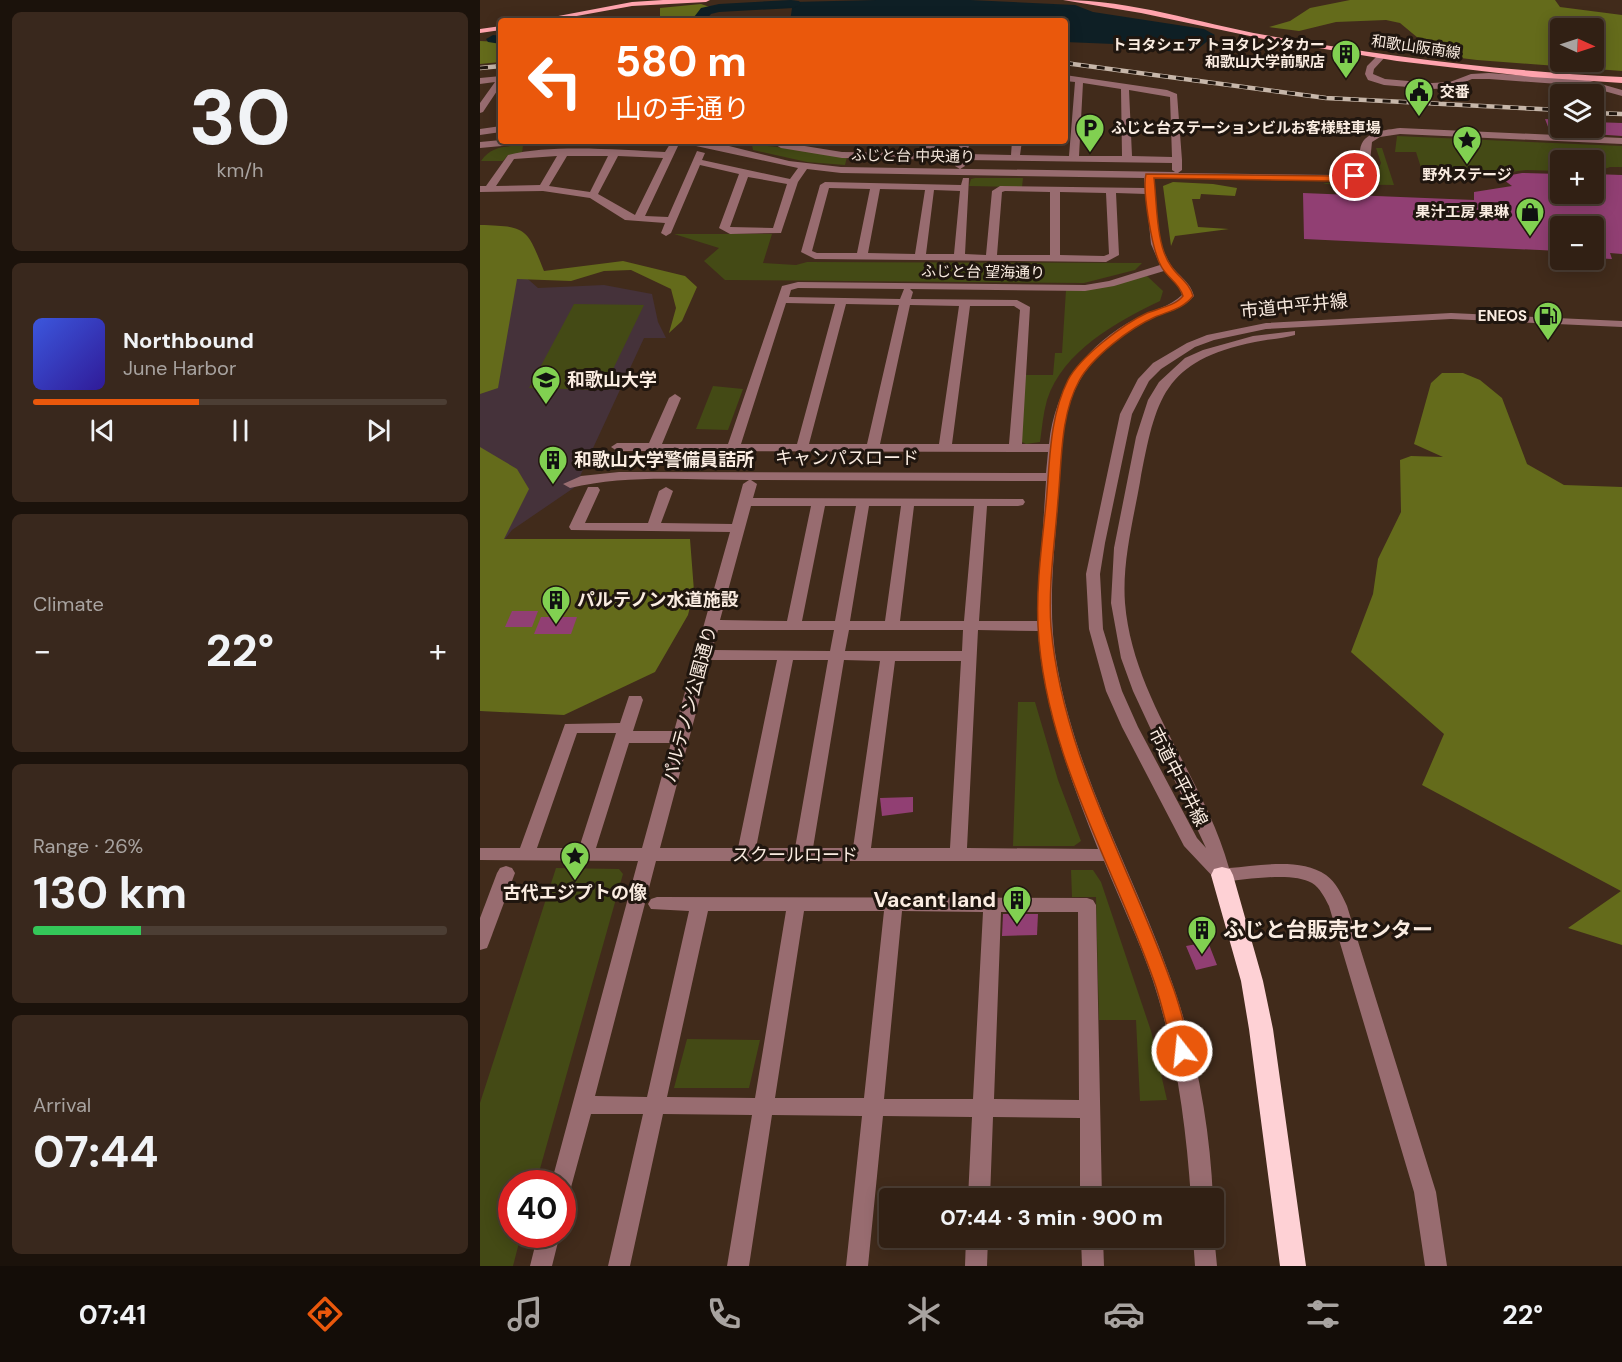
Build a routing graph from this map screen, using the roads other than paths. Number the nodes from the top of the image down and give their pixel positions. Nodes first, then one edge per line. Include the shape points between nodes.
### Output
1 (706, 0) edge
2 (1067, 0) edge
3 (553, 18) edge
4 (498, 28) edge
5 (480, 31) edge
6 (1382, 56) junction
7 (1068, 78) edge
8 (498, 80) edge
9 (1079, 80) junction
10 (1622, 80) edge
11 (480, 81) edge
12 (1587, 83) junction
13 (1125, 86) junction
14 (497, 89) edge
15 (1622, 90) edge
16 (480, 110) edge
17 (498, 129) edge
18 (480, 132) edge
19 (1622, 141) edge
20 (675, 144) edge
21 (699, 144) edge
22 (747, 144) edge
23 (781, 144) edge
24 (831, 144) edge
25 (881, 144) edge
26 (931, 144) edge
27 (964, 144) edge
28 (1017, 144) edge
29 (484, 145) edge
30 (701, 151) dead end
31 (615, 152) junction
32 (564, 153) junction
33 (741, 153) junction
34 (827, 153) junction
35 (480, 155) edge
36 (669, 155) junction
37 (877, 156) junction
38 (929, 157) junction
39 (961, 157) junction
40 (1015, 158) junction
41 (1074, 159) junction
42 (1126, 160) junction
43 (1177, 160) junction
44 (697, 162) junction
45 (803, 166) junction
46 (963, 172) junction
47 (744, 173) junction
48 (1149, 176) junction
49 (1178, 176) junction
50 (793, 182) junction
51 (876, 186) junction
52 (930, 187) junction
53 (543, 188) junction
54 (965, 188) junction
55 (485, 189) edge
56 (1055, 189) junction
57 (1111, 190) junction
58 (1150, 190) junction
59 (592, 195) junction
60 (638, 219) junction
61 (671, 220) junction
62 (666, 233) dead end
63 (862, 256) junction
64 (920, 257) junction
65 (959, 258) junction
66 (991, 258) junction
67 (1055, 259) junction
68 (1166, 267) junction
69 (908, 286) junction
70 (782, 300) junction
71 (841, 301) junction
72 (905, 302) junction
73 (964, 303) junction
74 (1621, 329) edge
75 (675, 398) dead end
76 (617, 447) dead end
77 (654, 447) junction
78 (733, 448) junction
79 (802, 448) junction
80 (873, 448) junction
81 (945, 448) junction
82 (1015, 448) junction
83 (1056, 448) junction
84 (1053, 477) junction
85 (570, 484) dead end
86 (750, 484) dead end
87 (593, 490) dead end
88 (666, 491) dead end
89 (745, 502) junction
90 (819, 502) junction
91 (863, 502) junction
92 (908, 502) junction
93 (981, 502) junction
94 (1018, 502) dead end
95 (653, 528) junction
96 (738, 528) junction
97 (712, 625) junction
98 (794, 625) junction
99 (842, 625) junction
100 (892, 625) junction
101 (971, 626) junction
102 (1044, 626) junction
103 (703, 655) junction
104 (786, 655) junction
105 (837, 656) junction
106 (888, 656) junction
107 (970, 656) junction
108 (635, 700) dead end
109 (625, 732) junction
110 (680, 737) junction
111 (480, 854) edge
112 (526, 854) junction
113 (746, 854) junction
114 (585, 855) junction
115 (650, 855) junction
116 (803, 855) junction
117 (861, 855) junction
118 (958, 855) junction
119 (1110, 855) junction
120 (506, 873) dead end
121 (1222, 875) junction
122 (700, 903) junction
123 (796, 903) junction
124 (894, 903) junction
125 (487, 904) edge
126 (657, 904) dead end
127 (992, 904) junction
128 (480, 943) edge
129 (584, 1105) junction
130 (765, 1105) junction
131 (656, 1106) junction
132 (873, 1106) junction
133 (982, 1107) junction
134 (1090, 1108) junction
135 (566, 1170) edge
136 (979, 1188) edge
137 (1091, 1188) edge
138 (1201, 1188) edge
139 (546, 1248) edge
140 (977, 1248) edge
141 (1092, 1248) edge
142 (1205, 1248) edge
143 (541, 1266) edge
144 (619, 1266) edge
145 (738, 1266) edge
146 (857, 1266) edge
147 (976, 1266) edge
148 (1093, 1266) edge
149 (1206, 1266) edge
150 (1293, 1266) edge
151 (1436, 1266) edge

1 - 3 main road via 632,4
2 - 6 main road, 和歌山阪南線
4 - 5 main road
6 - 10 main road, 和歌山阪南線 via 1529,75
6 - 12 street via 1369,74 1384,82 1442,86 1489,76
7 - 9 street
8 - 11 street
9 - 13 street
9 - 41 street
12 - 15 street via 1611,91
12 - 15 street via 1612,84
13 - 42 street
13 - 43 street via 1174,96
14 - 16 street
17 - 18 street
19 - 49 street, ふじと台 中央通り via 1400,131 1373,136 1366,142 1367,164 1364,172 1355,176
20 - 36 street
21 - 33 street, ふじと台 中央通り
22 - 33 street
23 - 34 street
24 - 34 street
25 - 37 street
26 - 38 street
27 - 39 street
28 - 40 street
29 - 35 street
30 - 44 street
31 - 32 street
31 - 36 street
31 - 59 street
32 - 53 street
32 - 55 street via 511,157
33 - 45 street, ふじと台 中央通り
34 - 37 street
36 - 60 street
37 - 38 street
38 - 39 street
39 - 40 street
39 - 46 street
40 - 41 street
41 - 42 street
42 - 43 street
43 - 49 street
44 - 47 street
44 - 61 street
45 - 46 street, ふじと台 中央通り
45 - 50 street
46 - 48 street, ふじと台 中央通り
46 - 54 street
47 - 50 street
47 - 50 street via 724,228 729,231 777,231
48 - 49 street, ふじと台 中央通り
48 - 58 street
51 - 52 street
51 - 63 street
51 - 63 street via 827,181 806,252 815,256
52 - 54 street
52 - 64 street
53 - 55 street
53 - 59 street
54 - 65 street
56 - 57 street
56 - 66 street via 998,191
56 - 67 street
57 - 58 street
57 - 67 street via 1114,255 1106,259
58 - 68 street via 1157,247
59 - 60 street via 621,215
60 - 61 street
61 - 62 street
63 - 64 street
64 - 65 street
65 - 66 street
66 - 67 street
68 - 69 street, ふじと台 望海通り via 1085,288
68 - 83 street via 1185,285 1188,296 1182,303 1124,331 1087,363 1074,379 1064,403
69 - 70 street, ふじと台 望海通り via 798,285 786,288
69 - 72 street
70 - 71 street
70 - 78 street
71 - 72 street
71 - 79 street
72 - 73 street
72 - 80 street
73 - 81 street
73 - 82 street via 1017,303 1026,309
74 - 121 street, 市道中平井線 via 1459,324 1305,332 1229,344 1174,372 1154,400 1142,437 1121,548 1121,629 1129,658 1164,740 1213,841
74 - 121 street, 市道中平井線 via 1451,315 1266,326 1191,345 1144,379 1126,414 1098,543 1093,574 1096,629 1114,691 1141,748 1190,842
75 - 77 street
76 - 77 street
77 - 78 street
78 - 79 street
79 - 80 street
80 - 81 street
81 - 82 street
82 - 83 street
83 - 84 street
84 - 85 street, キャンパスロード via 619,476
84 - 102 street
86 - 89 street, パルテノン公園通り
87 - 95 street via 576,527
88 - 95 street
89 - 90 street
89 - 96 street, パルテノン公園通り
90 - 91 street
90 - 98 street
91 - 92 street
91 - 99 street
92 - 93 street
92 - 100 street
93 - 94 street
93 - 101 street
95 - 96 street
96 - 97 street, パルテノン公園通り
97 - 98 street
97 - 103 street, パルテノン公園通り
98 - 99 street
99 - 100 street
99 - 105 street
100 - 101 street
101 - 102 street
101 - 107 street
102 - 119 street via 1062,724 1080,782
103 - 104 street
103 - 110 street, パルテノン公園通り
104 - 105 street
104 - 113 street
105 - 106 street
105 - 116 street
106 - 107 street
106 - 117 street
107 - 118 street
108 - 109 street
109 - 110 street
109 - 112 street via 573,723
109 - 114 street
110 - 115 street, パルテノン公園通り
111 - 112 street, スクールロード
112 - 114 street, スクールロード
113 - 115 street, スクールロード
113 - 116 street, スクールロード
114 - 115 street, スクールロード
115 - 129 street, パルテノン公園通り
116 - 117 street, スクールロード
117 - 118 street, スクールロード
118 - 119 street, スクールロード
119 - 138 street via 1163,982 1182,1051 1198,1140
120 - 125 street
121 - 150 highway via 1252,981 1261,1029
121 - 151 street via 1301,873 1318,878 1334,897 1425,1192
122 - 123 street
122 - 126 street
122 - 131 street
123 - 124 street
123 - 130 street
124 - 127 street
124 - 132 street
125 - 128 street
127 - 133 street
127 - 134 street via 1087,905
129 - 131 street
129 - 135 street
130 - 131 street
130 - 132 street
130 - 145 street
131 - 144 street
132 - 133 street
132 - 146 street
133 - 134 street
133 - 136 street
134 - 137 street
139 - 143 street
140 - 147 street
141 - 148 street
142 - 149 street

